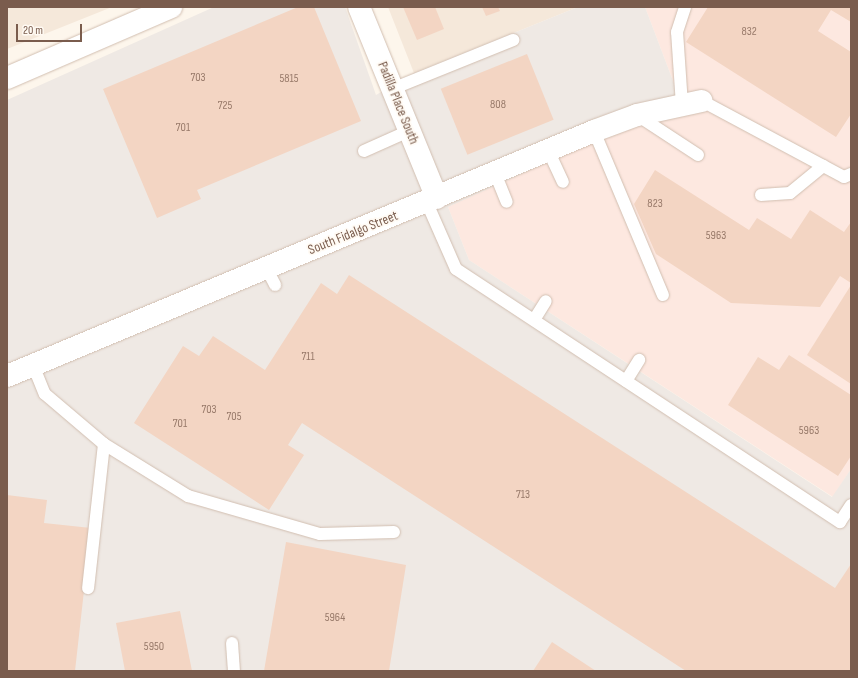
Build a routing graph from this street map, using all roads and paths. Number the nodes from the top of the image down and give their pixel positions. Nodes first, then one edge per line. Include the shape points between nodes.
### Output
1 (171, 7) edge
2 (359, 7) edge
3 (685, 7) edge
4 (513, 40) dead end
5 (7, 78) edge
6 (392, 89) junction
7 (692, 103) junction
8 (637, 116) junction
9 (410, 131) junction
10 (594, 131) junction
11 (548, 150) junction
12 (364, 151) dead end
13 (698, 155) dead end
14 (823, 166) junction
15 (495, 173) junction
16 (851, 174) edge
17 (563, 182) dead end
18 (761, 194) dead end
19 (432, 201) junction
20 (507, 202) dead end
21 (663, 295) dead end
22 (546, 301) dead end
23 (534, 320) junction
24 (639, 360) dead end
25 (33, 365) junction
26 (7, 375) edge
27 (626, 381) junction
28 (104, 444) junction
29 (851, 505) edge
30 (394, 532) dead end
31 (88, 588) dead end
32 (232, 643) dead end
33 (234, 671) edge

1 - 5 street
2 - 6 street, Padilla Place South
3 - 7 lane via 676,32
4 - 6 lane
6 - 9 street, Padilla Place South
7 - 8 street, South Fidalgo Street
7 - 14 lane
8 - 10 street, South Fidalgo Street
8 - 13 lane
9 - 12 lane
9 - 19 street, Padilla Place South
10 - 11 street, South Fidalgo Street
10 - 21 lane
11 - 15 street, South Fidalgo Street
11 - 17 lane
14 - 16 lane via 844,177
14 - 18 lane via 790,193
15 - 19 street, South Fidalgo Street
15 - 20 lane
19 - 23 lane via 456,269
19 - 25 street, South Fidalgo Street via 271,277
22 - 23 lane
23 - 27 lane
24 - 27 lane
25 - 26 street, South Fidalgo Street
25 - 28 lane via 45,394
27 - 29 lane via 840,522
28 - 30 lane via 188,496 320,534
28 - 31 lane
32 - 33 lane

